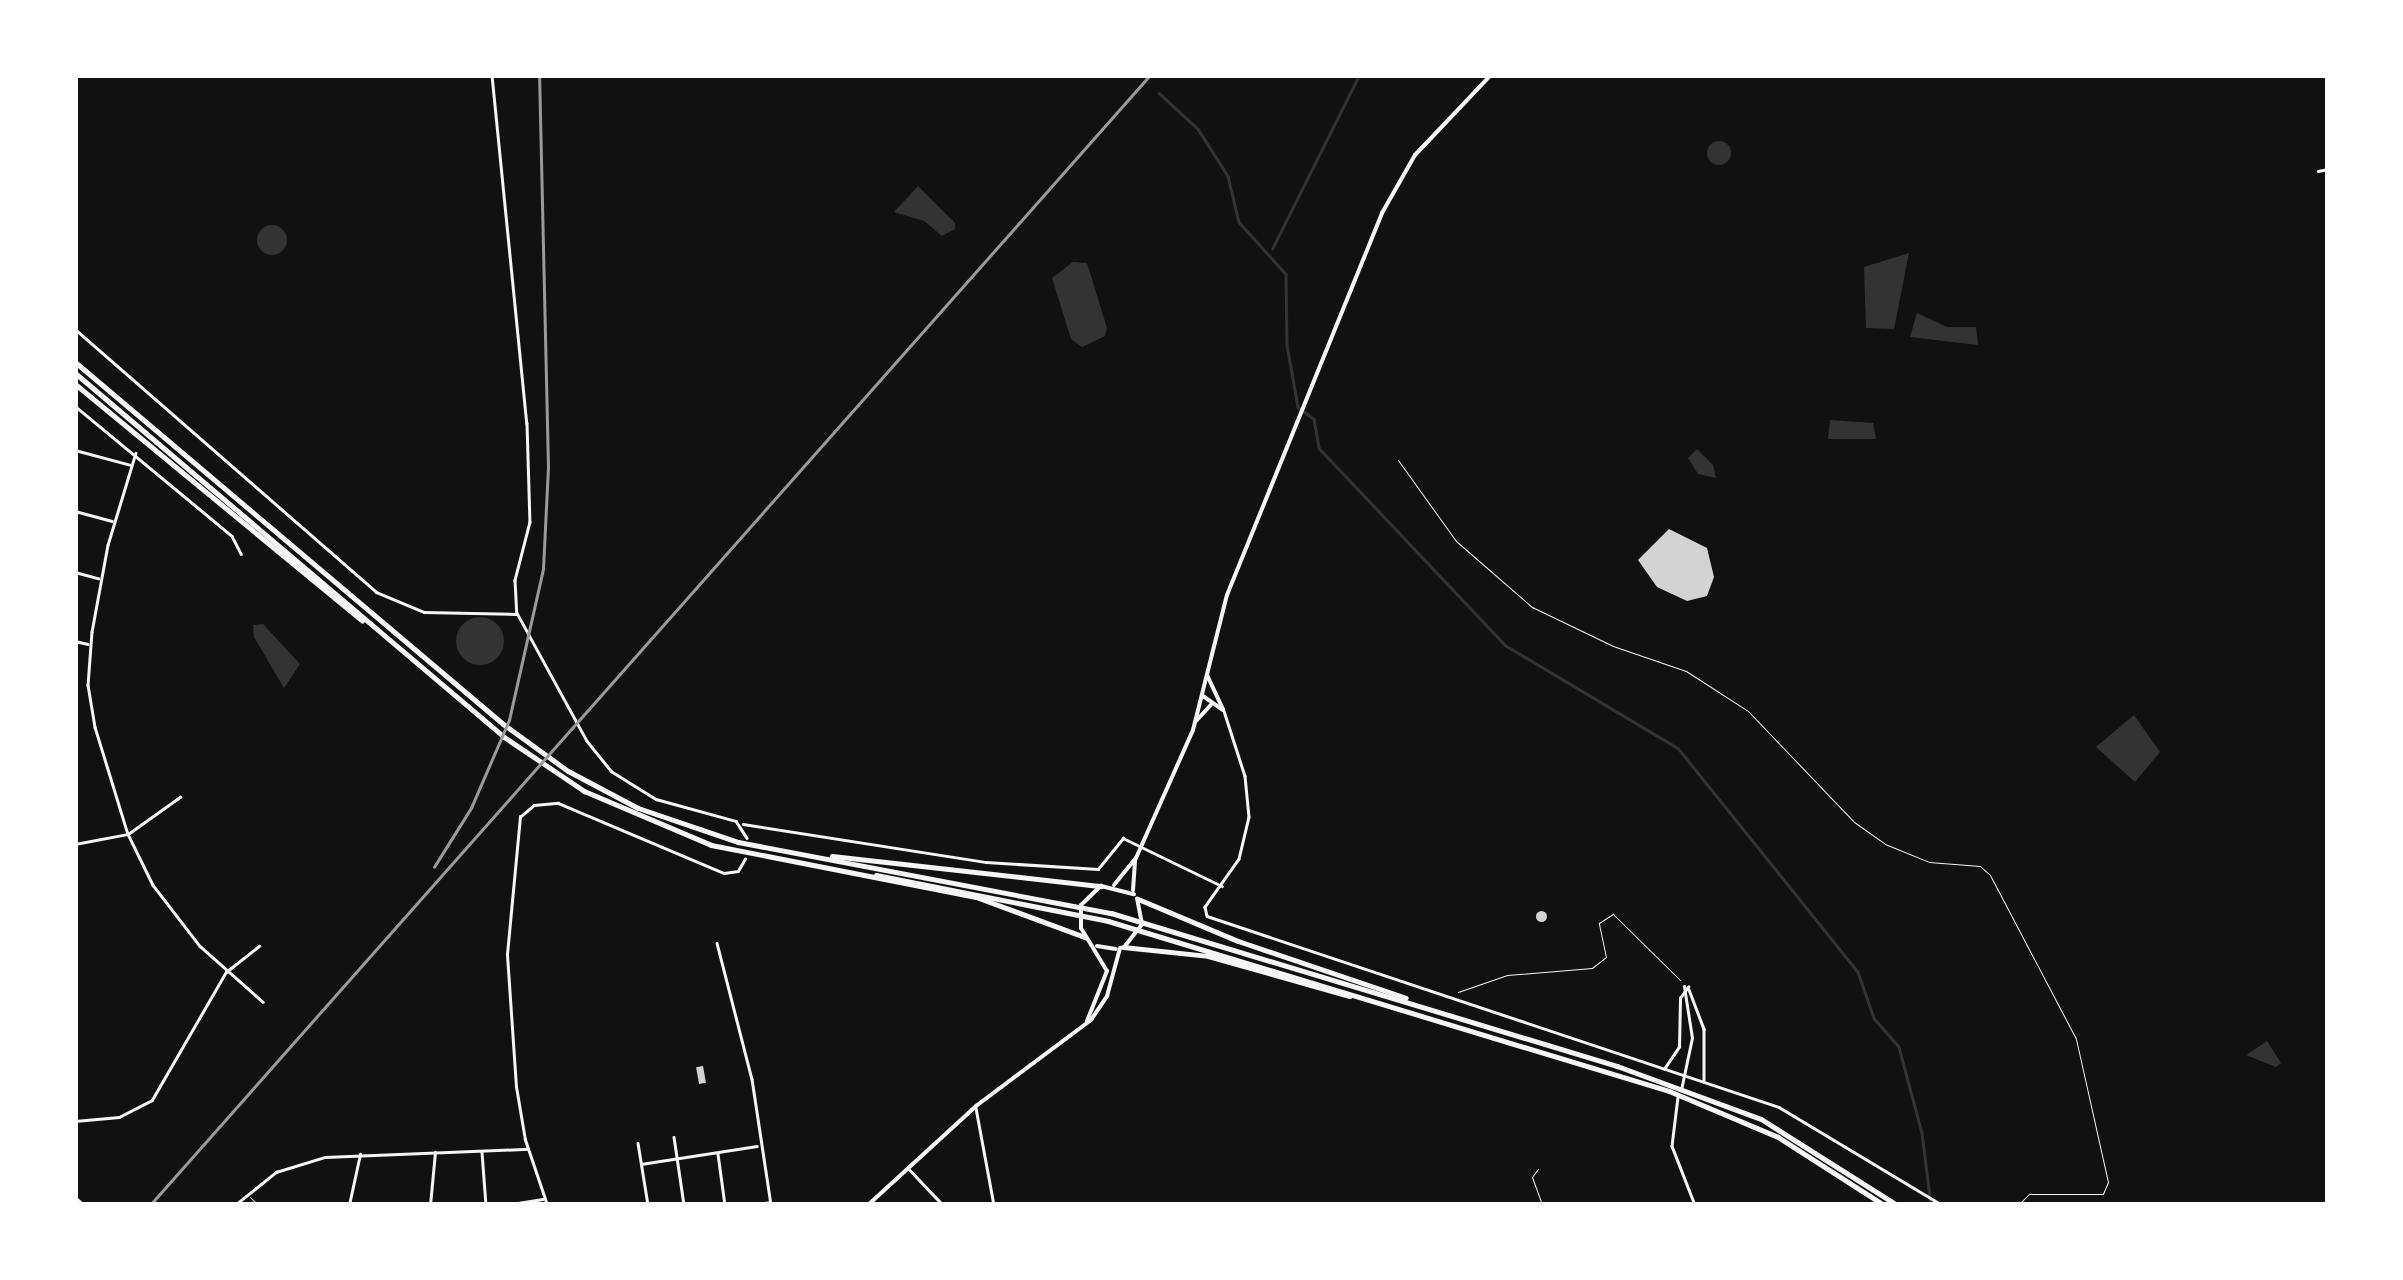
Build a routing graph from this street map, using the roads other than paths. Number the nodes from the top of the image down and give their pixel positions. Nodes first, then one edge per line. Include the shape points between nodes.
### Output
1 (492, 75) edge
2 (1491, 75) edge
3 (2326, 170) edge
4 (2318, 171) dead end
5 (75, 329) edge
6 (75, 362) edge
7 (75, 373) edge
8 (75, 387) edge
9 (75, 406) edge
10 (75, 450) edge
11 (136, 452) junction
12 (132, 465) junction
13 (75, 511) edge
14 (114, 521) junction
15 (241, 554) dead end
16 (75, 572) edge
17 (101, 579) junction
18 (517, 613) junction
19 (374, 627) junction
20 (75, 640) edge
21 (90, 645) junction
22 (1207, 676) junction
23 (1215, 695) junction
24 (1202, 696) junction
25 (1212, 705) junction
26 (1223, 710) junction
27 (1195, 722) junction
28 (180, 797) dead end
29 (738, 823) junction
30 (128, 834) junction
31 (747, 838) dead end
32 (75, 844) edge
33 (775, 850) junction
34 (1136, 858) junction
35 (745, 860) dead end
36 (868, 874) junction
37 (1114, 885) junction
38 (1102, 886) junction
39 (1223, 886) junction
40 (1136, 897) junction
41 (1085, 937) junction
42 (717, 943) dead end
43 (259, 946) dead end
44 (1096, 946) junction
45 (1121, 947) junction
46 (1107, 971) junction
47 (226, 972) junction
48 (1684, 987) junction
49 (1368, 998) junction
50 (1104, 1001) junction
51 (263, 1002) dead end
52 (1412, 1003) junction
53 (1087, 1022) junction
54 (1664, 1069) junction
55 (1704, 1084) junction
56 (979, 1104) junction
57 (75, 1121) edge
58 (674, 1137) dead end
59 (638, 1143) dead end
60 (758, 1146) junction
61 (529, 1149) junction
62 (482, 1150) junction
63 (360, 1152) junction
64 (435, 1152) junction
65 (718, 1153) junction
66 (676, 1158) junction
67 (641, 1164) junction
68 (908, 1168) junction
69 (246, 1193) junction
70 (75, 1197) edge
71 (545, 1198) junction
72 (770, 1203) edge
73 (84, 1205) edge
74 (235, 1205) edge
75 (258, 1205) edge
76 (349, 1205) edge
77 (430, 1205) edge
78 (486, 1205) edge
79 (505, 1205) edge
80 (547, 1205) edge
81 (648, 1205) edge
82 (684, 1205) edge
83 (726, 1205) edge
84 (747, 1205) edge
85 (868, 1205) edge
86 (944, 1205) edge
87 (994, 1205) edge
88 (1696, 1205) edge
89 (1884, 1205) edge
90 (1900, 1205) edge
91 (1942, 1205) edge

1 - 18 street via 527,432 530,522 515,580
2 - 22 main road via 1415,155 1395,186 1227,594
3 - 4 street
5 - 18 street via 376,592 424,612
6 - 33 highway via 555,762 662,818
7 - 19 highway
8 - 19 highway
9 - 11 street
10 - 12 street
11 - 12 street
11 - 15 street via 159,482 232,536
12 - 14 street
13 - 14 street
14 - 17 street
16 - 17 street
17 - 21 street
18 - 29 street via 606,766 634,789
19 - 36 highway via 549,770 685,836
20 - 21 street
21 - 30 street via 92,716
22 - 23 main road
22 - 24 main road
23 - 24 main road
23 - 26 main road
24 - 25 main road
24 - 27 main road
25 - 26 main road
25 - 27 main road
26 - 39 street via 1249,796 1243,847
27 - 34 main road
28 - 30 street
29 - 31 street
29 - 39 street via 972,860 1084,868 1105,868 1123,838
30 - 32 street
30 - 47 street via 170,910
33 - 38 highway
33 - 52 highway via 1086,906
34 - 37 main road
34 - 40 main road
35 - 61 street via 738,872 724,873 558,803 534,805 520,817 507,954 516,1087
36 - 41 highway via 998,903
36 - 49 highway via 1072,912
37 - 38 main road
37 - 40 main road
38 - 41 main road via 1079,909
39 - 54 street via 1204,907 1207,916
40 - 45 main road via 1141,928
40 - 52 highway
41 - 44 main road
42 - 60 street via 752,1079
43 - 47 street
44 - 45 main road
44 - 46 main road
45 - 49 highway via 1208,956
45 - 50 main road
46 - 50 main road
46 - 53 main road
47 - 51 street
47 - 57 street via 152,1100 114,1118
48 - 54 street via 1680,1047
48 - 55 street via 1700,1010
48 - 88 street via 1692,1031 1672,1146
49 - 89 highway via 1697,1101 1804,1151
50 - 53 main road
52 - 90 highway via 1730,1105
53 - 56 main road
54 - 55 street
55 - 91 street via 1780,1107
56 - 68 main road
56 - 87 street
58 - 66 street
59 - 67 street
60 - 65 street
60 - 72 street
61 - 62 street
61 - 71 street
62 - 64 street
62 - 78 street
63 - 64 street
63 - 69 street via 289,1166
63 - 76 street
64 - 77 street
65 - 66 street
65 - 83 street
66 - 67 street
66 - 82 street
67 - 81 street
68 - 85 main road
68 - 86 street
69 - 74 street
69 - 75 street
70 - 73 street
71 - 79 street
71 - 80 street
72 - 84 street

